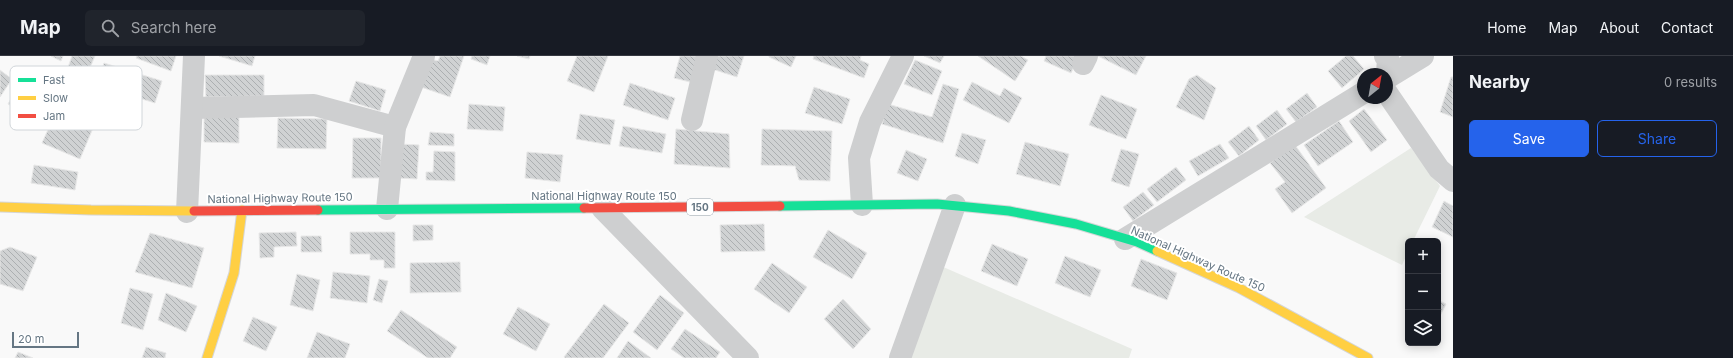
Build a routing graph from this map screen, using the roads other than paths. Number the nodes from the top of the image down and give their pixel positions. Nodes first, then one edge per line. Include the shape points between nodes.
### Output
1 (194, 56) edge
2 (424, 56) edge
3 (707, 56) edge
4 (903, 56) edge
5 (1423, 56) edge
6 (1387, 64) edge
7 (1357, 97) edge
8 (1393, 102) edge
9 (192, 108) junction
10 (692, 120) dead end
11 (395, 127) junction
12 (1453, 181) edge
13 (955, 205) junction
14 (862, 206) junction
15 (0, 207) edge
16 (602, 208) junction
17 (387, 209) junction
18 (242, 210) junction
19 (187, 212) junction
20 (1125, 239) junction
21 (207, 358) edge
22 (748, 358) edge
23 (900, 358) edge
24 (1368, 358) edge

1 - 9 street
2 - 11 street
3 - 10 street
4 - 14 street via 870,122 859,158
5 - 6 street
7 - 20 street
8 - 12 street via 1440,169
9 - 11 street via 314,105
9 - 19 street
11 - 17 street
13 - 14 main road, National Highway Route 150 / 150
13 - 20 main road, National Highway Route 150 / 150 via 1009,211 1076,224
13 - 23 street
14 - 16 main road, National Highway Route 150 / 150
15 - 19 main road, National Highway Route 150 / 150
16 - 17 main road, National Highway Route 150 / 150
16 - 22 street
17 - 18 main road, National Highway Route 150 / 150
18 - 19 main road, National Highway Route 150 / 150
18 - 21 main road via 234,273
20 - 24 main road, National Highway Route 150 / 150 via 1239,288

